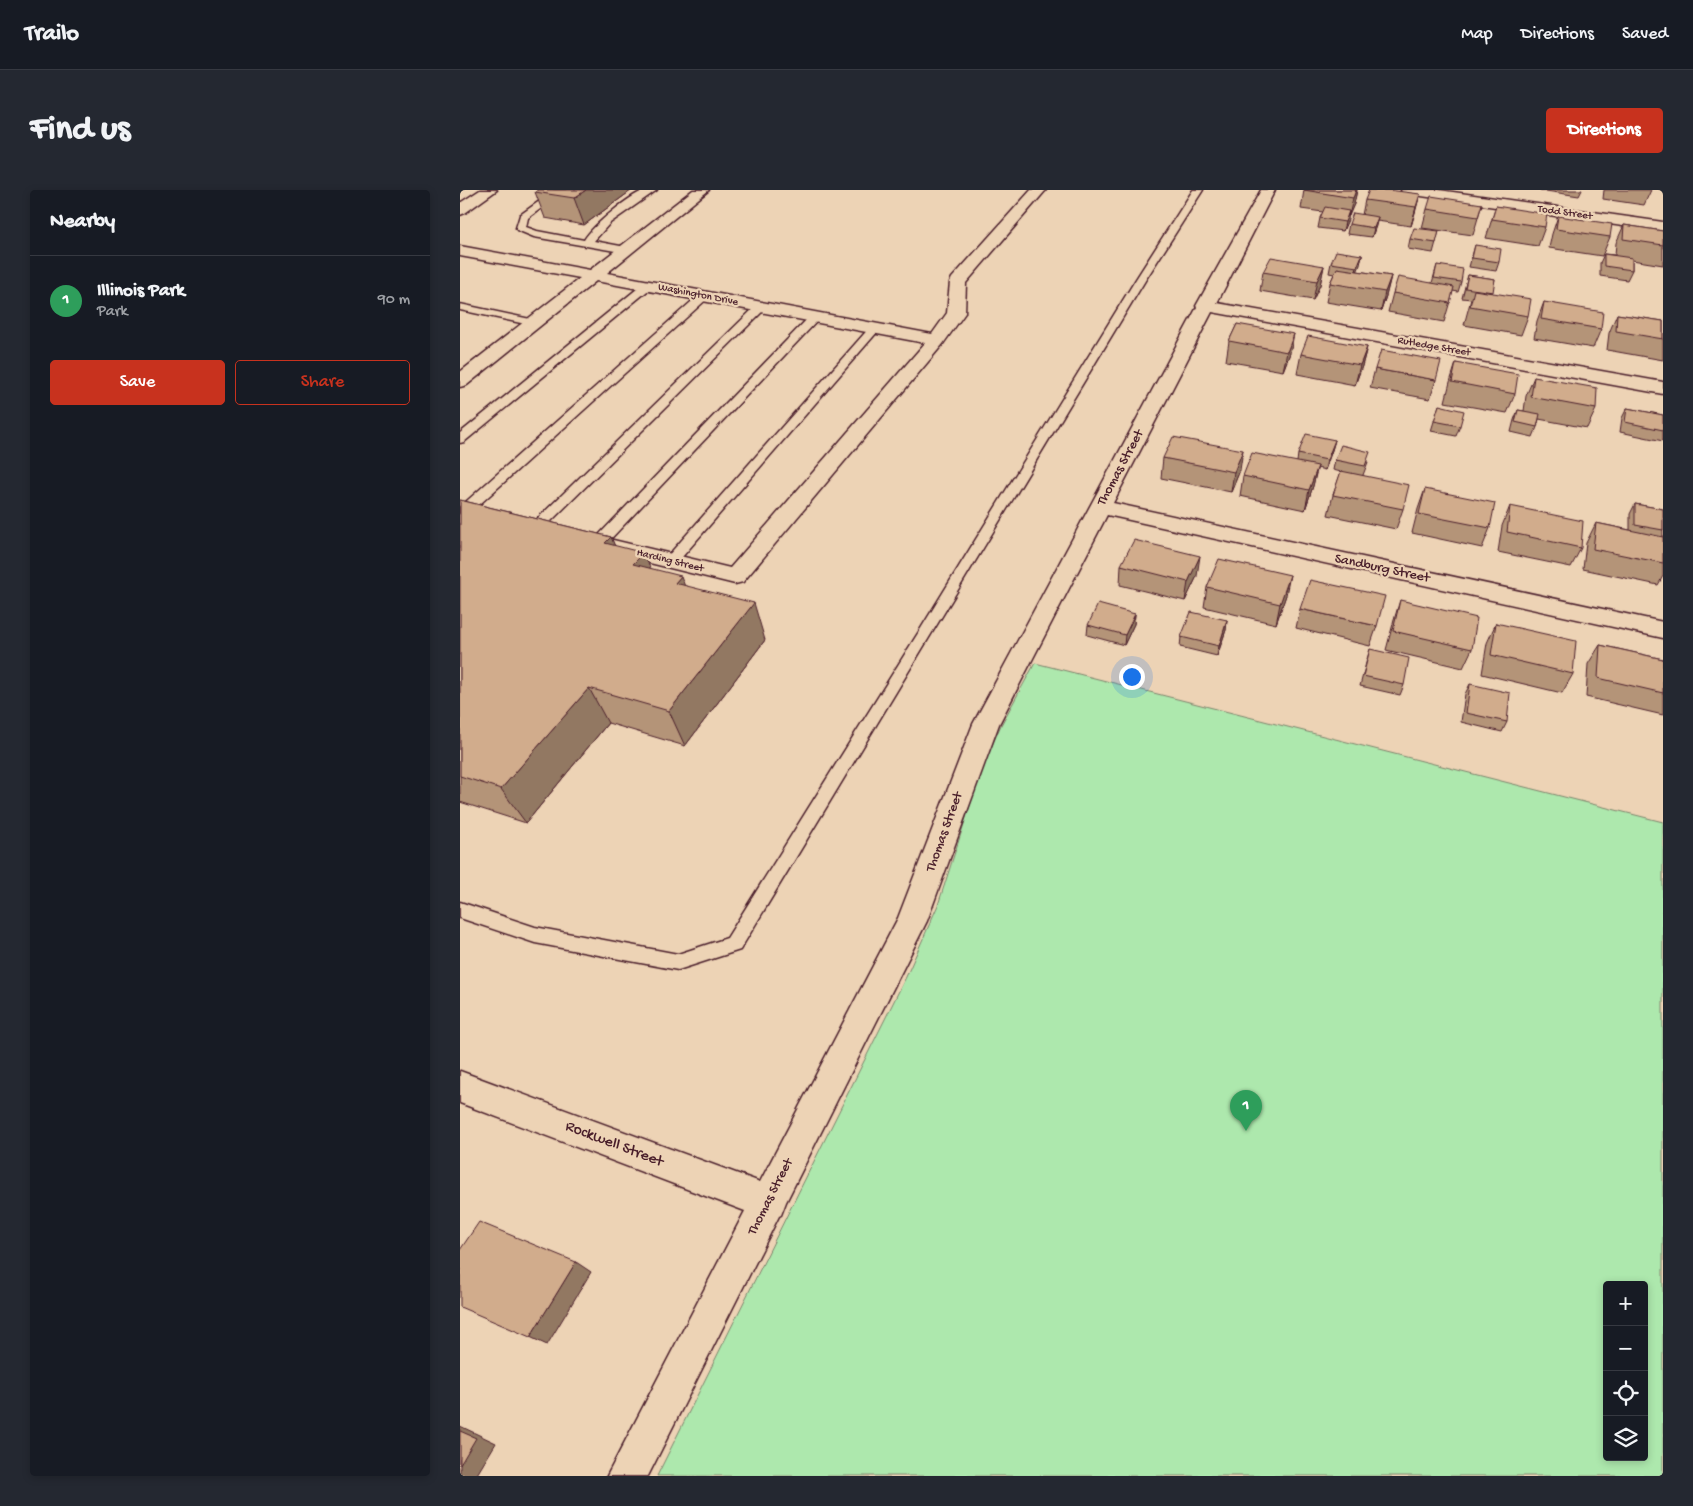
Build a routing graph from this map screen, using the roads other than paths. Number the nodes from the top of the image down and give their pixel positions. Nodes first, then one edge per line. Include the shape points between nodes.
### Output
1 (490, 190) edge
2 (561, 190) edge
3 (652, 190) edge
4 (702, 190) edge
5 (1039, 190) edge
6 (1198, 190) edge
7 (1268, 190) edge
8 (1408, 190) edge
9 (460, 210) edge
10 (1663, 227) edge
11 (588, 242) junction
12 (627, 250) junction
13 (460, 251) edge
14 (595, 276) junction
15 (647, 286) junction
16 (704, 296) junction
17 (1205, 306) junction
18 (460, 307) edge
19 (761, 307) junction
20 (815, 317) junction
21 (535, 323) junction
22 (875, 328) junction
23 (937, 340) junction
24 (460, 381) edge
25 (1663, 388) edge
26 (460, 439) edge
27 (1101, 507) junction
28 (462, 510) edge
29 (492, 517) edge
30 (528, 526) joint
31 (581, 539) junction
32 (671, 562) junction
33 (1663, 630) edge
34 (460, 910) edge
35 (460, 1087) edge
36 (769, 1203) junction
37 (627, 1476) edge

1 - 9 street
2 - 11 lane via 523,217 521,228 534,234
3 - 11 lane via 600,227
4 - 12 street
5 - 23 street via 958,282 956,313
6 - 34 lane via 733,944 678,962 535,935
7 - 17 street, Thomas Street
8 - 10 street, Todd Street
11 - 12 lane
12 - 14 street
13 - 14 street, Washington Drive
14 - 15 street, Washington Drive
14 - 21 street
15 - 16 street, Washington Drive
15 - 26 lane
16 - 19 street, Washington Drive
16 - 28 lane
17 - 25 street, Rutledge Street
17 - 27 street, Thomas Street
18 - 21 lane
19 - 20 street, Washington Drive
19 - 30 lane
20 - 22 street, Washington Drive
20 - 31 lane
21 - 24 street
22 - 23 street, Washington Drive
22 - 32 lane
23 - 32 street, Harding Street via 735,577
27 - 33 street, Sandburg Street
27 - 36 street, Thomas Street via 986,724 912,921
28 - 29 street
30 - 31 street, Harding Street
31 - 32 street, Harding Street
35 - 36 street, Rockwell Street
36 - 37 street, Thomas Street

